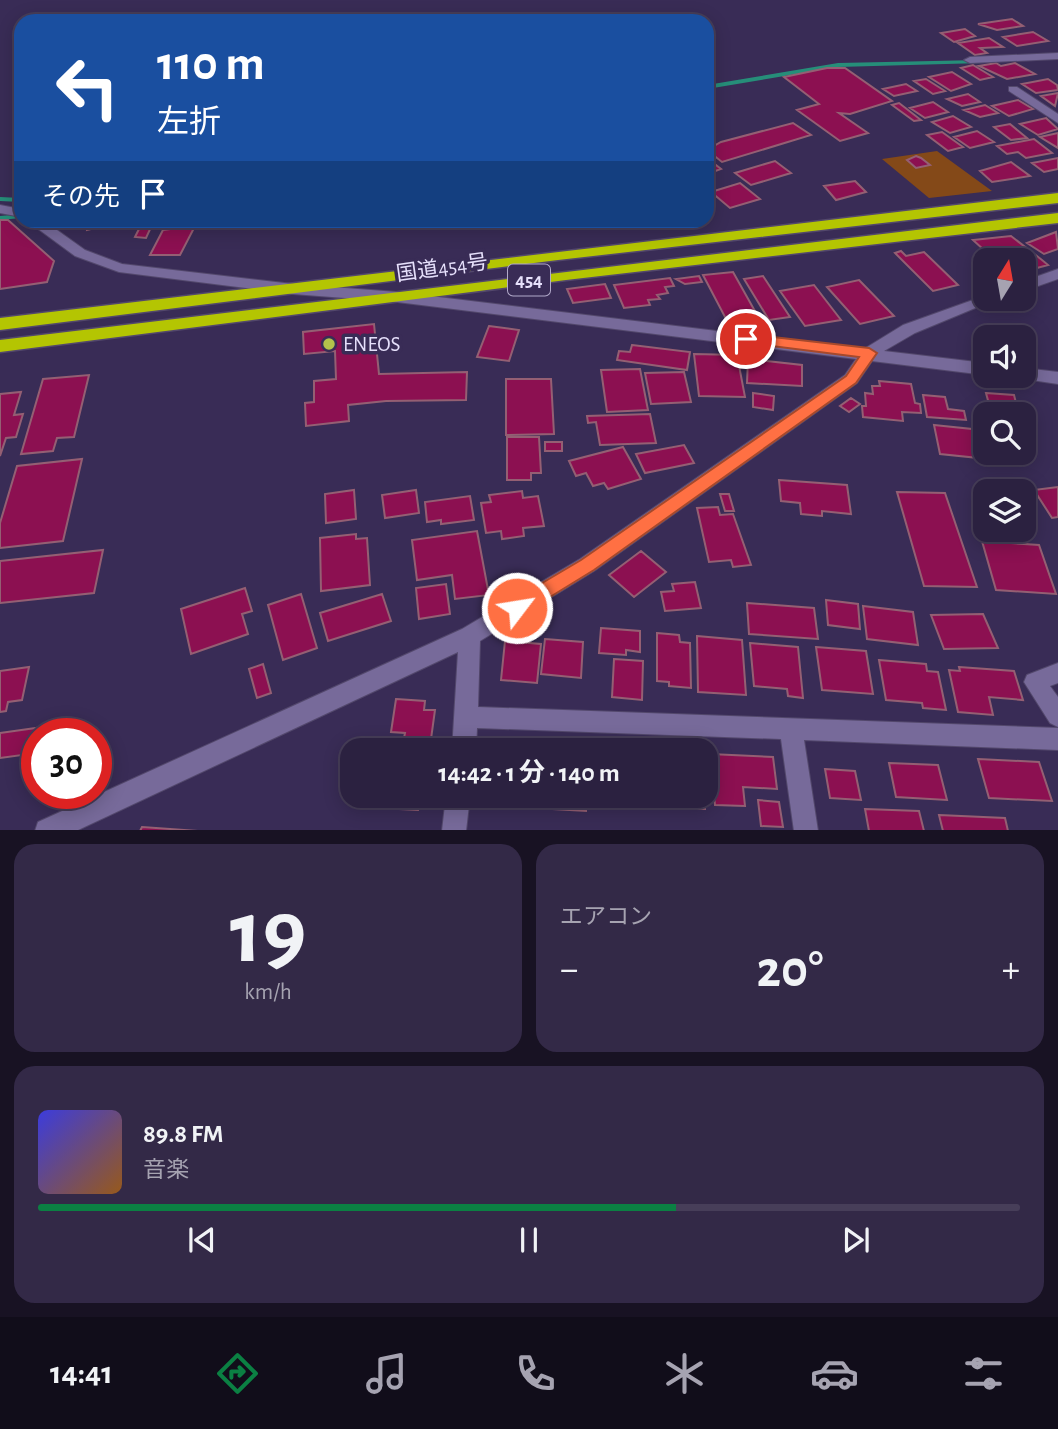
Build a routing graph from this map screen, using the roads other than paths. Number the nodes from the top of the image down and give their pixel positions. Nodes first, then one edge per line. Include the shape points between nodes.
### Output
1 (1058, 56) edge
2 (970, 60) dead end
3 (1013, 89) dead end
4 (1058, 119) edge
5 (1058, 198) edge
6 (1058, 218) edge
7 (44, 228) edge
8 (1058, 274) edge
9 (1036, 282) edge
10 (293, 289) junction
11 (397, 297) junction
12 (973, 305) edge
13 (0, 324) edge
14 (0, 346) edge
15 (869, 353) junction
16 (973, 367) edge
17 (1036, 375) edge
18 (1058, 378) edge
19 (470, 636) junction
20 (1058, 673) edge
21 (1058, 716) edge
22 (468, 717) junction
23 (791, 731) junction
24 (466, 738) edge
25 (1058, 739) edge
26 (457, 808) edge
27 (49, 830) edge
28 (454, 830) edge
29 (806, 830) edge

1 - 2 street
3 - 4 street
5 - 10 highway, 国道454号 / 454
6 - 11 highway, 国道454号 / 454
7 - 10 street via 80,253 119,268
8 - 9 street
10 - 11 street
10 - 13 highway, 国道454号 / 454
11 - 14 highway, 国道454号 / 454
11 - 15 street
12 - 15 street via 909,329
15 - 16 street
15 - 19 street via 840,387 587,565
17 - 18 street
19 - 22 street
19 - 27 street
20 - 21 street via 1035,682
22 - 23 street
22 - 24 street
23 - 25 street
23 - 29 street
26 - 28 street

